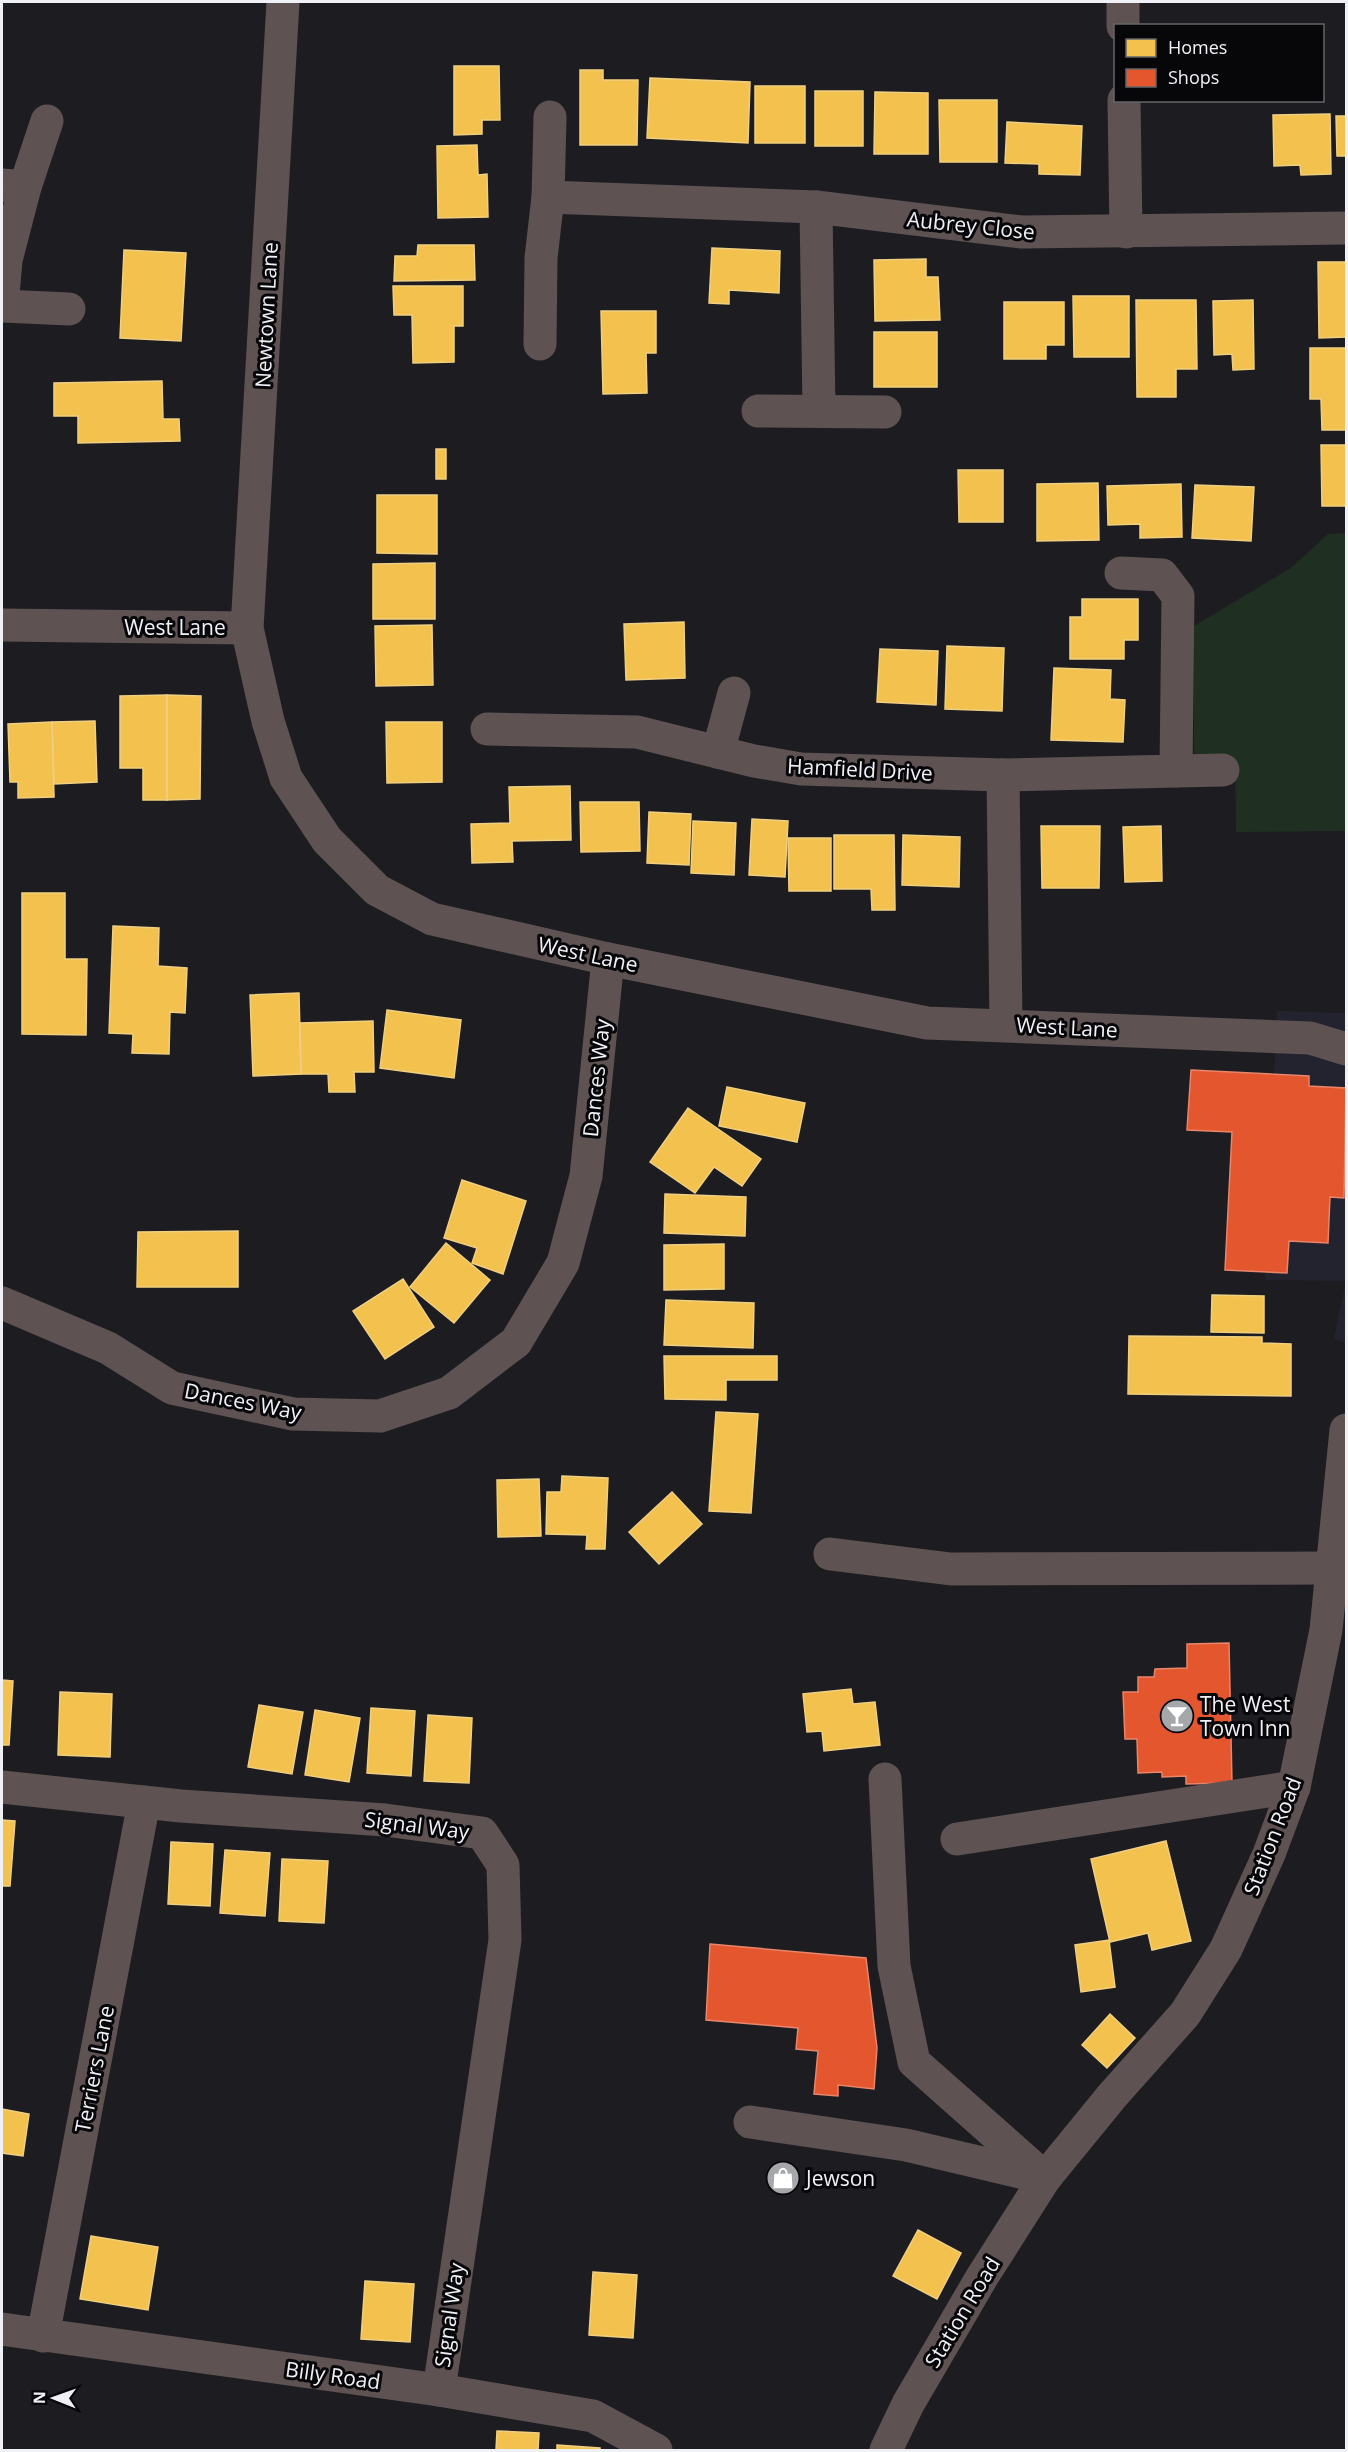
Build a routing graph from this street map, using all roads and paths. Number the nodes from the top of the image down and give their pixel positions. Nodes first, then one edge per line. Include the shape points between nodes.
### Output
1 (283, 2) edge
2 (1123, 2) edge
3 (1123, 24) edge
4 (1124, 102) edge
5 (550, 117) dead end
6 (47, 121) dead end
7 (13, 186) edge
8 (548, 197) junction
9 (816, 207) junction
10 (1347, 228) edge
11 (1126, 232) junction
12 (2, 306) edge
13 (69, 309) dead end
14 (540, 344) dead end
15 (758, 411) dead end
16 (819, 411) junction
17 (885, 412) dead end
18 (1121, 573) dead end
19 (2, 626) edge
20 (247, 628) junction
21 (734, 693) dead end
22 (487, 729) dead end
23 (718, 752) junction
24 (1222, 770) dead end
25 (1176, 771) junction
26 (1003, 775) junction
27 (608, 959) junction
28 (1006, 1024) junction
29 (1347, 1049) edge
30 (2, 1303) edge
31 (1347, 1430) edge
32 (1341, 1527) edge
33 (830, 1554) dead end
34 (1332, 1568) junction
35 (1336, 1632) edge
36 (885, 1779) dead end
37 (2, 1787) edge
38 (1294, 1787) junction
39 (144, 1802) junction
40 (957, 1839) dead end
41 (750, 2122) dead end
42 (1045, 2178) junction
43 (2, 2330) edge
44 (44, 2336) junction
45 (438, 2390) junction
46 (656, 2451) edge
47 (886, 2451) edge

1 - 20 street, Newtown Lane
2 - 3 street
4 - 11 street
5 - 8 street
6 - 7 street
7 - 12 street
8 - 9 street, Aubrey Close
8 - 14 street via 541,258
9 - 11 street, Aubrey Close via 1022,232
9 - 16 street
10 - 11 street, Aubrey Close
12 - 13 street
15 - 16 street
16 - 17 street
18 - 25 street via 1162,575 1178,596
19 - 20 street, West Lane
20 - 27 street, West Lane via 268,722 286,778 327,840 377,890 432,919
21 - 23 street
22 - 23 street, Hamfield Drive via 637,732
23 - 26 street, Hamfield Drive via 801,769
24 - 25 street, Hamfield Drive
25 - 26 street, Hamfield Drive
26 - 28 street
27 - 28 street, West Lane via 927,1023
27 - 30 street, Dances Way via 586,1176 563,1263 516,1342 449,1393 381,1416 293,1414 172,1388 108,1348
28 - 29 street, West Lane via 1310,1038
31 - 32 street, Station Road
32 - 34 street, Station Road
33 - 34 street via 951,1569
34 - 35 street, Station Road
35 - 38 street, Station Road
36 - 42 street via 894,1966 914,2062
37 - 39 street, Signal Way
38 - 40 street
38 - 42 street, Station Road via 1226,1949 1185,2014
39 - 44 street, Terriers Lane
39 - 45 street, Signal Way via 386,1820 482,1833 503,1865 505,1940
41 - 42 street via 906,2145
42 - 47 street, Station Road via 908,2404
43 - 44 street, Billy Road
44 - 45 street, Billy Road
45 - 46 street, Billy Road via 593,2416

